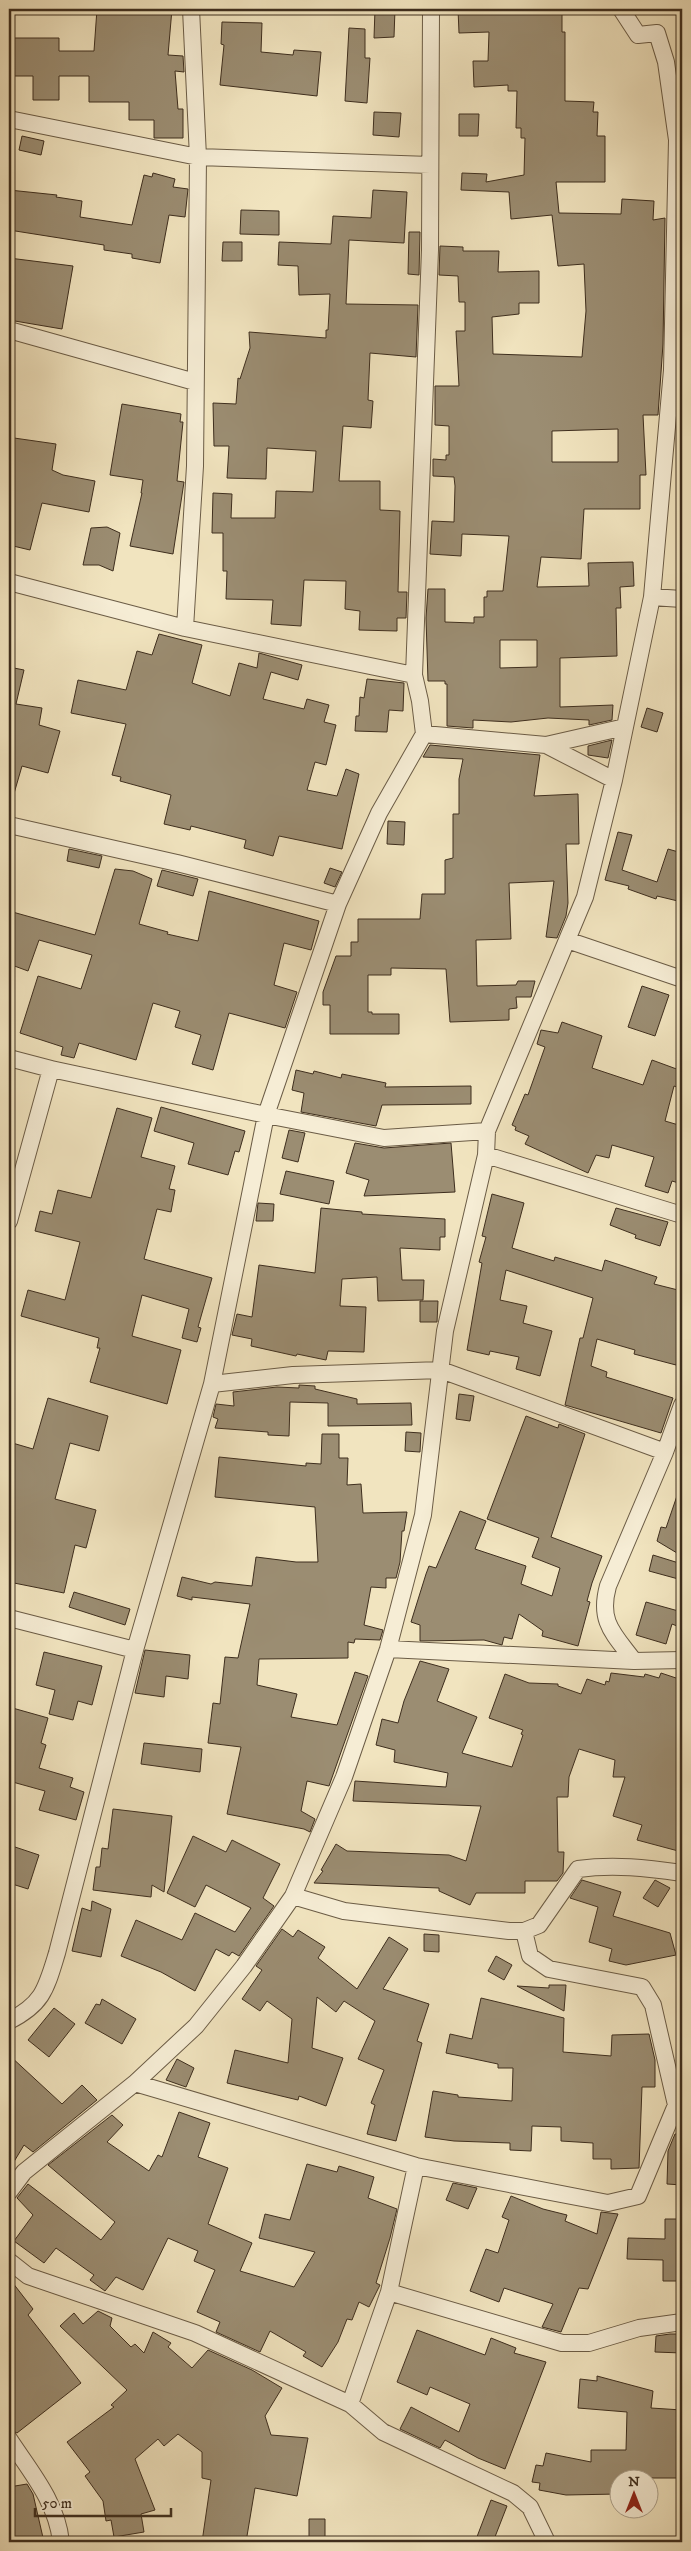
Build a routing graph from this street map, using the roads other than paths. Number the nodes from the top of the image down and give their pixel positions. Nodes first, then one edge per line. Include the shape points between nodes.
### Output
1 (191, 9) edge
2 (431, 9) edge
3 (621, 9) edge
4 (9, 119) edge
5 (680, 140) edge
6 (198, 157) junction
7 (430, 165) junction
8 (9, 330) edge
9 (677, 370) edge
10 (196, 382) junction
11 (9, 582) edge
12 (652, 597) junction
13 (682, 599) edge
14 (185, 628) junction
15 (414, 676) junction
16 (625, 727) junction
17 (424, 734) junction
18 (546, 745) junction
19 (614, 780) junction
20 (9, 824) edge
21 (338, 904) junction
22 (567, 940) junction
23 (682, 979) edge
24 (9, 1058) edge
25 (51, 1069) junction
26 (266, 1115) junction
27 (487, 1131) junction
28 (486, 1154) junction
29 (682, 1214) edge
30 (9, 1221) edge
31 (441, 1370) junction
32 (212, 1384) junction
33 (682, 1404) edge
34 (665, 1452) junction
35 (9, 1618) edge
36 (388, 1649) junction
37 (135, 1650) junction
38 (682, 1660) edge
39 (634, 1661) junction
40 (682, 1874) edge
41 (293, 1896) junction
42 (524, 1931) junction
43 (9, 2021) edge
44 (135, 2083) junction
45 (679, 2105) edge
46 (416, 2166) junction
47 (9, 2192) edge
48 (9, 2261) edge
49 (389, 2292) junction
50 (682, 2322) edge
51 (350, 2404) junction
52 (9, 2439) edge
53 (61, 2542) edge
54 (547, 2542) edge

1 - 6 street
2 - 7 street
3 - 5 street via 638,34 657,33 666,62
4 - 6 street
5 - 9 street
6 - 7 street
6 - 10 street
7 - 15 street via 430,250
8 - 10 street
9 - 12 street
10 - 14 street via 195,466
11 - 14 street
12 - 13 street
12 - 16 street
14 - 15 street
15 - 17 street
16 - 18 street
16 - 19 street
17 - 18 street
17 - 21 street via 379,812
18 - 19 street
19 - 22 street via 585,897
20 - 21 street
21 - 26 street
22 - 23 street
22 - 27 street
24 - 25 street
25 - 26 street
25 - 30 street
26 - 27 street via 384,1138
26 - 32 street
27 - 28 street
28 - 29 street
28 - 31 street via 446,1331
31 - 32 street via 293,1375
31 - 34 street
31 - 36 street via 423,1515
32 - 37 street
33 - 34 street
34 - 39 street via 603,1604 606,1623
35 - 37 street
36 - 39 street
36 - 41 street via 344,1777
37 - 43 street via 48,1985 31,2009
38 - 39 street
40 - 42 street via 637,1866 578,1869 540,1925
41 - 42 street via 344,1911
41 - 44 street via 244,1966 196,2026
42 - 45 street via 530,1956 549,1969 642,1987 653,2005
44 - 46 street
44 - 47 street via 24,2172
45 - 46 street via 638,2196 608,2203
46 - 49 street
48 - 51 street via 28,2276 194,2333
49 - 50 street via 562,2343 589,2343 639,2328
49 - 51 street
51 - 54 street via 383,2432 513,2493 530,2507
52 - 53 street via 50,2501

